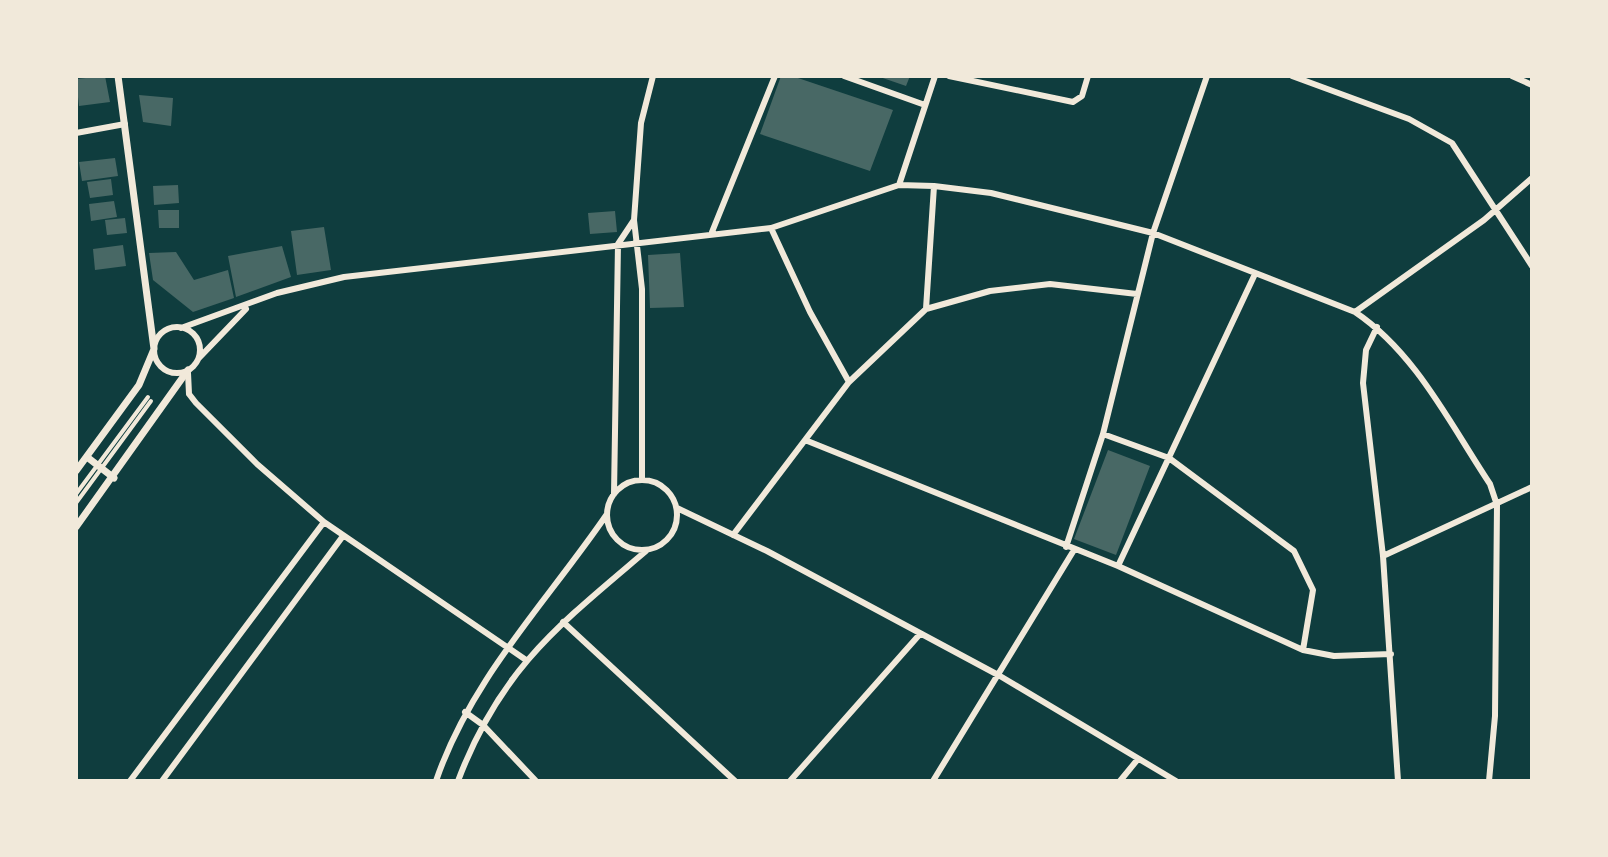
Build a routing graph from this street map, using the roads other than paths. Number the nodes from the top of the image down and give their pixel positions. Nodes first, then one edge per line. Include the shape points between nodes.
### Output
1 (118, 76) edge
2 (653, 76) edge
3 (775, 76) edge
4 (844, 76) edge
5 (935, 76) edge
6 (949, 76) edge
7 (1088, 76) edge
8 (1207, 76) edge
9 (1292, 76) edge
10 (1512, 76) edge
11 (1532, 85) edge
12 (925, 105) junction
13 (125, 124) junction
14 (76, 133) edge
15 (1532, 178) edge
16 (899, 185) junction
17 (934, 186) junction
18 (1497, 209) junction
19 (634, 220) junction
20 (771, 228) junction
21 (712, 232) junction
22 (1153, 233) junction
23 (638, 242) junction
24 (618, 244) junction
25 (1532, 266) edge
26 (1255, 274) junction
27 (1137, 294) junction
28 (249, 306) junction
29 (926, 309) junction
30 (1355, 312) junction
31 (1377, 327) junction
32 (181, 328) junction
33 (154, 349) junction
34 (199, 358) junction
35 (188, 370) junction
36 (849, 382) junction
37 (1103, 434) junction
38 (805, 440) junction
39 (87, 457) junction
40 (1169, 458) junction
41 (76, 471) edge
42 (114, 478) junction
43 (642, 480) junction
44 (1532, 487) edge
45 (76, 494) edge
46 (614, 494) junction
47 (76, 503) edge
48 (1497, 505) junction
49 (677, 508) junction
50 (607, 514) junction
51 (324, 522) junction
52 (76, 527) edge
53 (733, 535) junction
54 (343, 536) junction
55 (1070, 549) junction
56 (646, 551) junction
57 (1383, 556) junction
58 (1118, 566) junction
59 (563, 622) junction
60 (920, 634) junction
61 (508, 647) junction
62 (1303, 650) junction
63 (1391, 654) junction
64 (526, 660) junction
65 (1000, 676) junction
66 (465, 712) junction
67 (483, 725) junction
68 (1138, 759) junction
69 (130, 781) edge
70 (162, 781) edge
71 (436, 781) edge
72 (458, 781) edge
73 (536, 781) edge
74 (735, 781) edge
75 (790, 781) edge
76 (933, 781) edge
77 (1120, 781) edge
78 (1176, 781) edge
79 (1398, 781) edge
80 (1489, 781) edge

1 - 13 street
2 - 19 street via 641,123
3 - 21 street
4 - 12 street
5 - 12 street
6 - 7 street via 1073,102 1082,96
8 - 22 street
9 - 18 street via 1437,132 1452,143
10 - 11 street
12 - 16 street
13 - 14 street
13 - 33 street
15 - 18 street
16 - 17 street
16 - 20 street
17 - 22 street via 991,193
17 - 29 street
18 - 25 street
18 - 30 street
19 - 23 street
19 - 24 street
20 - 21 street
20 - 36 street
21 - 23 street
22 - 26 street
22 - 27 street
23 - 24 street
23 - 43 street
24 - 28 street via 388,269 307,284
24 - 46 street
26 - 30 street
26 - 40 street
27 - 29 street via 1050,284 990,291
27 - 37 street
28 - 32 street
28 - 34 street
29 - 36 street
30 - 31 street
31 - 48 street via 1396,344 1490,484
31 - 57 street via 1366,350 1363,383
32 - 33 street via 166,330
32 - 34 street via 194,336
33 - 35 street via 165,370
33 - 39 street via 139,385
34 - 35 street
35 - 42 street
35 - 51 street via 189,394 196,403
36 - 38 street
37 - 40 street
37 - 55 street
38 - 53 street
38 - 55 street
39 - 41 street
39 - 42 street
40 - 58 street
40 - 62 street via 1294,551 1313,590
42 - 52 street
43 - 46 street via 621,486
43 - 49 street via 665,487
44 - 48 street
45 - 47 street via 150,399
46 - 50 street
48 - 57 street
48 - 80 street via 1495,716
49 - 53 street
49 - 56 street via 675,531 668,541
50 - 56 street via 614,537
50 - 61 street
51 - 54 street
51 - 69 street
53 - 60 street
54 - 61 street
54 - 70 street
55 - 58 street
55 - 65 street
56 - 59 street
57 - 63 street
58 - 62 street
59 - 64 street
59 - 74 street
60 - 65 street
60 - 75 street
61 - 64 street
61 - 66 street
62 - 63 street via 1334,656
63 - 79 street
64 - 67 street
65 - 68 street
65 - 76 street
66 - 67 street
66 - 71 street
67 - 72 street
67 - 73 street
68 - 77 street
68 - 78 street

